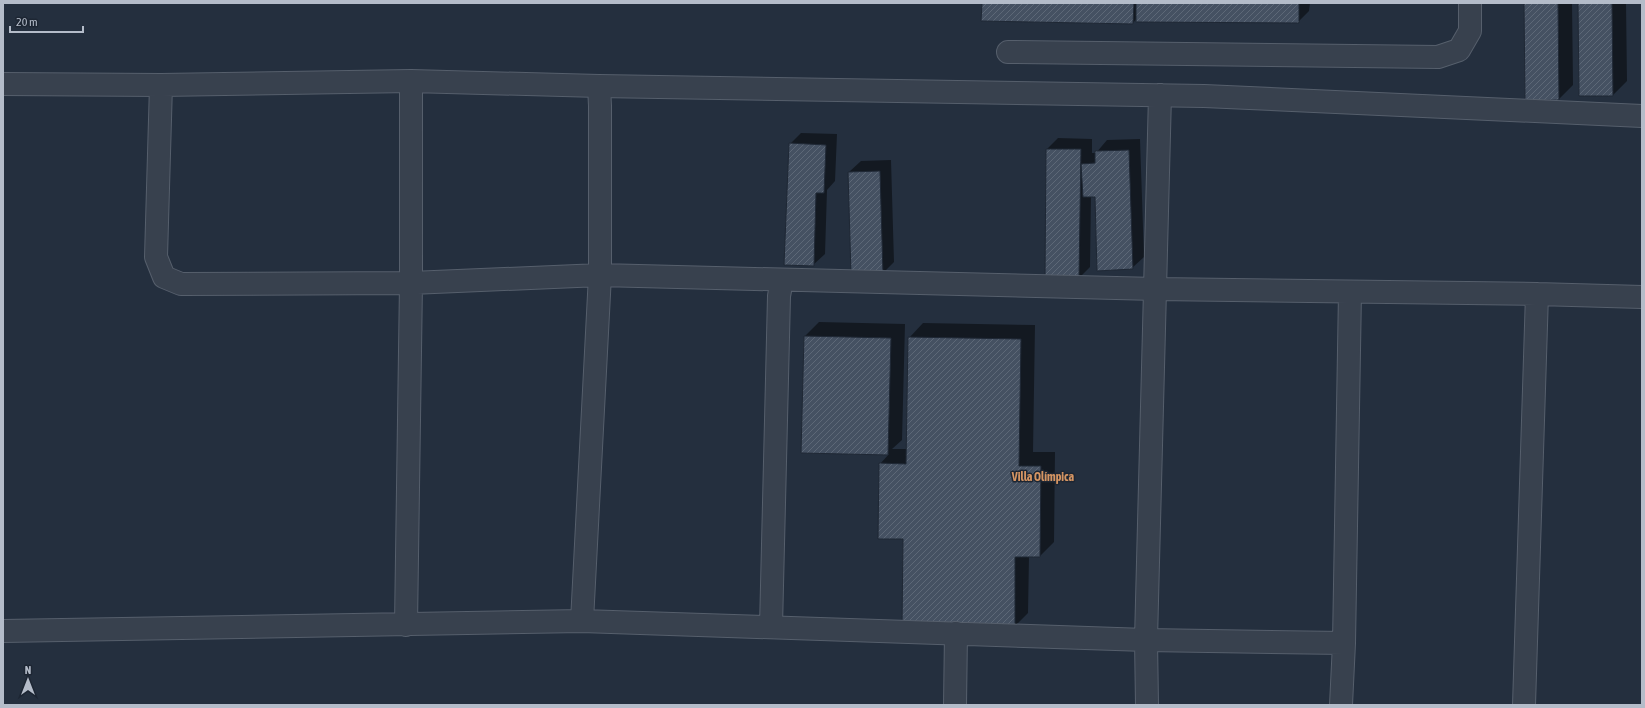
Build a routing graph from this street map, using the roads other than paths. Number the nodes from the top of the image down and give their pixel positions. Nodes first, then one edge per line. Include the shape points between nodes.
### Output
1 (1470, 3) edge
2 (1008, 52) dead end
3 (411, 81) junction
4 (3, 84) edge
5 (161, 85) junction
6 (599, 86) junction
7 (1160, 95) junction
8 (1642, 116) edge
9 (600, 275) junction
10 (782, 280) junction
11 (411, 283) junction
12 (1156, 289) junction
13 (1350, 292) junction
14 (1537, 294) junction
15 (1642, 297) edge
16 (582, 621) junction
17 (406, 625) junction
18 (771, 627) junction
19 (3, 630) edge
20 (956, 633) junction
21 (1146, 640) junction
22 (1344, 643) junction
23 (954, 705) edge
24 (1147, 705) edge
25 (1341, 705) edge
26 (1524, 705) edge

1 - 2 street via 1470,31 1459,50 1438,57
3 - 5 street
3 - 6 street
3 - 11 street
4 - 5 street
5 - 11 street via 156,256 164,277 181,284
6 - 7 street
6 - 9 street
7 - 8 street
7 - 12 street
9 - 10 street
9 - 11 street
9 - 16 street
10 - 12 street
10 - 18 street via 779,296
11 - 17 street
12 - 13 street
12 - 21 street
13 - 14 street
13 - 22 street
14 - 15 street
14 - 26 street
16 - 17 street
16 - 18 street
17 - 19 street
18 - 20 street
20 - 21 street
20 - 23 street
21 - 22 street
21 - 24 street
22 - 25 street

